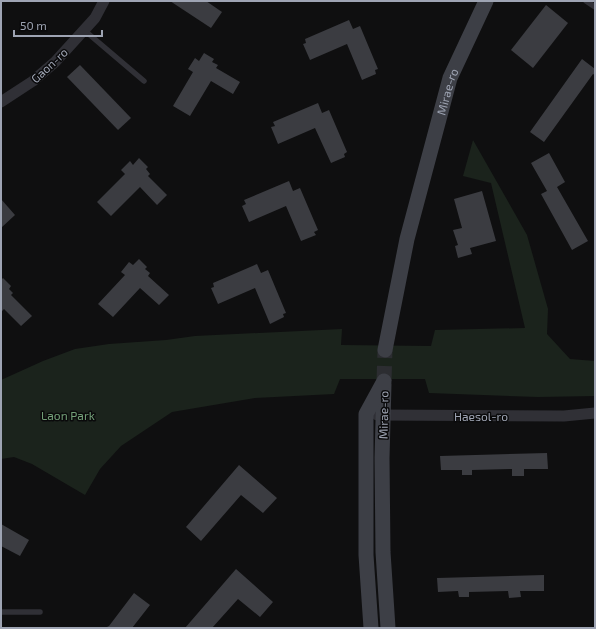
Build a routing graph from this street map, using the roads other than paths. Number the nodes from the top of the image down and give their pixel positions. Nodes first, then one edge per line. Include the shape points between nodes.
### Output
1 (104, 1) edge
2 (486, 1) edge
3 (586, 1) edge
4 (595, 6) edge
5 (84, 30) junction
6 (144, 81) dead end
7 (1, 102) edge
8 (385, 350) tunnel mouth
9 (595, 413) edge
10 (366, 414) junction
11 (384, 415) junction
12 (1, 612) edge
13 (40, 612) dead end
14 (371, 628) edge
15 (388, 628) edge

1 - 5 street, Gaon-ro via 95,18
2 - 8 main road, Mirae-ro via 450,78 407,239
3 - 4 lane
5 - 6 lane
5 - 7 street, Gaon-ro via 34,82
9 - 11 street, Haesol-ro via 564,416
10 - 11 street, Haesol-ro
10 - 11 main road, Mirae-ro via 384,381
10 - 14 main road, Mirae-ro via 366,555
11 - 15 main road, Mirae-ro via 382,458
12 - 13 lane

